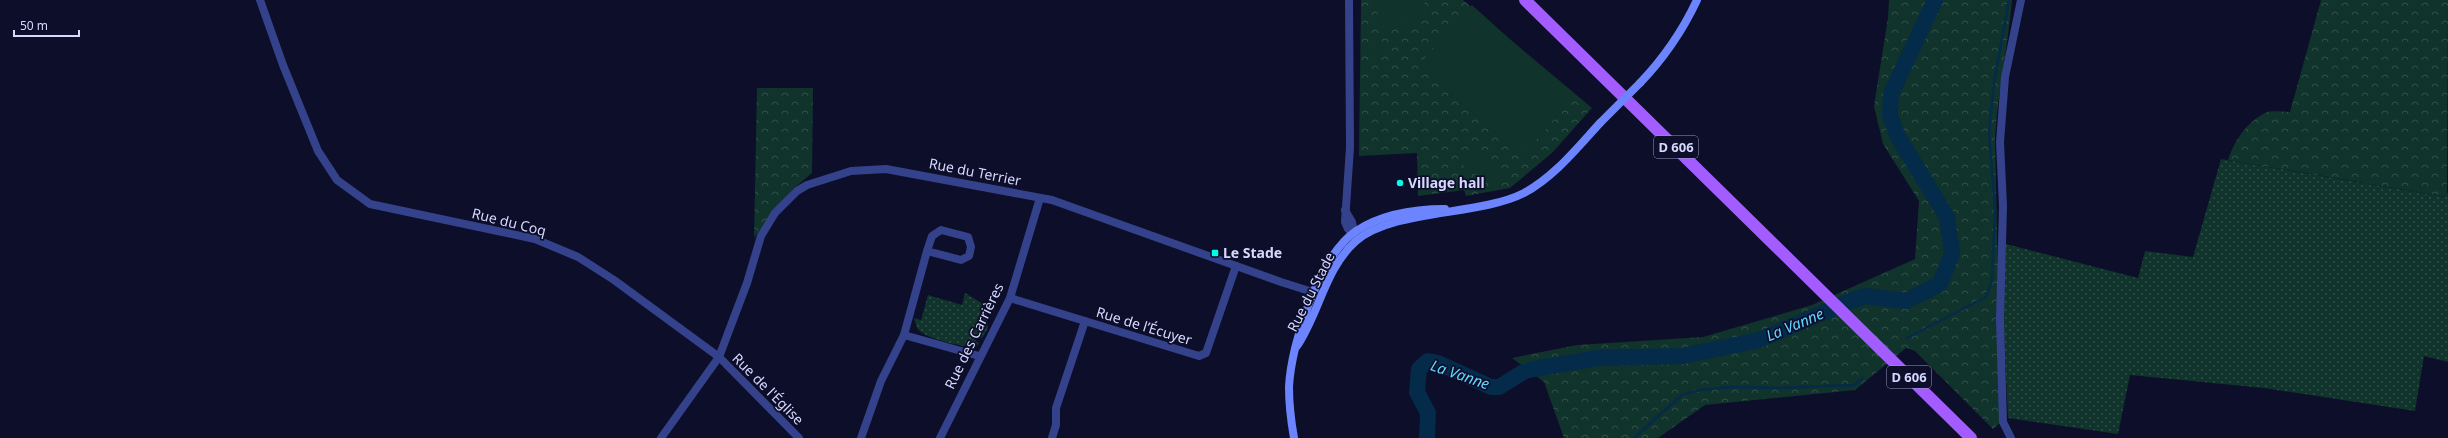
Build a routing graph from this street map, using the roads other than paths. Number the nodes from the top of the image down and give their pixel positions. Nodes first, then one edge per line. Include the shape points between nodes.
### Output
1 (260, 0) edge
2 (1349, 0) edge
3 (1525, 0) edge
4 (1697, 0) edge
5 (2021, 0) edge
6 (1040, 198) junction
7 (1355, 236) junction
8 (928, 251) junction
9 (1236, 266) junction
10 (1314, 292) junction
11 (1323, 295) junction
12 (1010, 298) junction
13 (1085, 321) junction
14 (904, 335) junction
15 (1297, 346) junction
16 (979, 356) junction
17 (719, 358) junction
18 (661, 438) edge
19 (799, 438) edge
20 (860, 438) edge
21 (940, 438) edge
22 (1052, 438) edge
23 (1294, 438) edge
24 (1971, 438) edge
25 (2011, 438) edge

1 - 17 street, Rue du Coq via 318,151 338,180 358,197 370,204 535,239 578,257 614,280
2 - 7 street via 1350,147 1345,222
3 - 24 main road, D 606
4 - 7 street, Rue du Stade, bridge via 1665,55 1552,174 1524,193 1504,200 1458,209 1430,209 1391,214
5 - 25 street via 2006,70 2000,142 2003,213 2000,320 2003,422
6 - 9 street, Rue du Terrier
6 - 12 street, Rue des Carrières
6 - 17 street, Rue du Terrier via 886,169 851,171 808,185 785,201 761,236 747,283
7 - 10 street, Rue du Stade via 1330,259
7 - 11 street, Rue du Stade
8 - 8 street via 932,236 941,230 968,237 971,247 969,256 961,260
8 - 14 street
9 - 10 street, Rue du Terrier
9 - 13 street, Rue de l’Écuyer via 1203,356
10 - 11 street, Rue du Terrier
10 - 15 street, Rue du Stade via 1300,329
11 - 15 street, Rue du Stade via 1306,334
12 - 13 street, Rue de l’Écuyer
12 - 16 street, Rue des Carrières
13 - 22 street via 1056,408 1056,425
14 - 16 street
14 - 20 street via 881,381
15 - 23 street, Rue du Stade via 1289,386
16 - 21 street, Rue des Carrières
17 - 18 street, Rue du Terrier
17 - 19 street, Rue de l'Église

